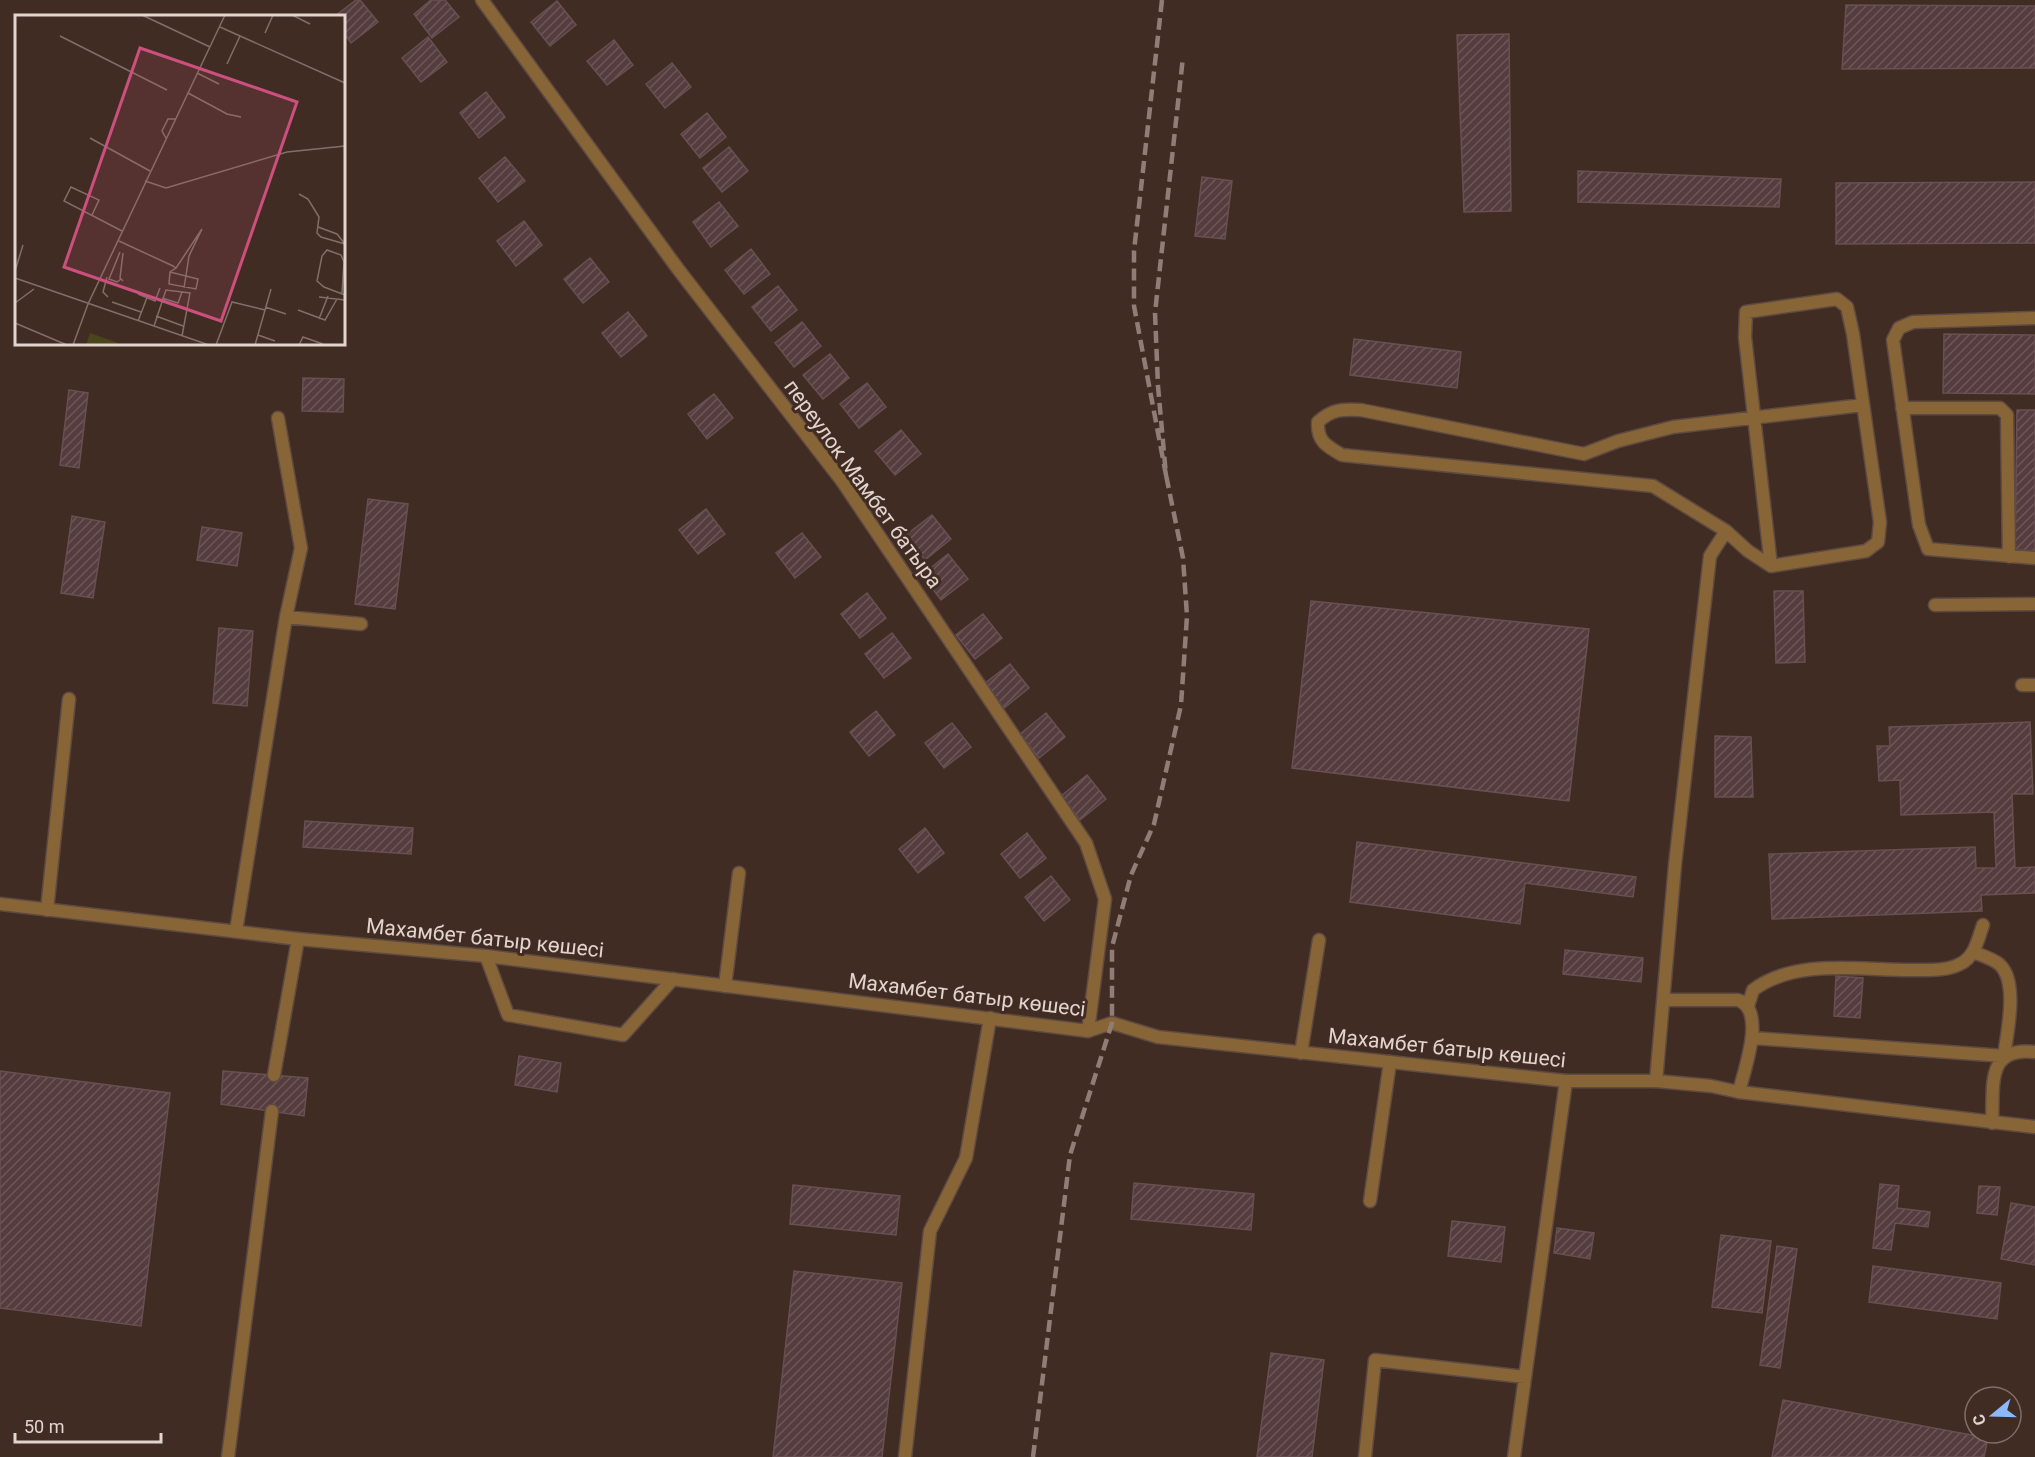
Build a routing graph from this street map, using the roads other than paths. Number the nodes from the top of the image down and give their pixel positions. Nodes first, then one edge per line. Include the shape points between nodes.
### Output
1 (482, 0) edge
2 (2035, 318) edge
3 (1863, 405) junction
4 (1902, 408) junction
5 (278, 418) dead end
6 (1754, 420) junction
7 (1726, 531) junction
8 (2009, 557) junction
9 (2035, 558) edge
10 (1771, 566) junction
11 (2035, 604) edge
12 (1935, 605) dead end
13 (286, 617) junction
14 (361, 624) dead end
15 (2022, 685) dead end
16 (2035, 685) edge
17 (69, 699) dead end
18 (739, 873) dead end
19 (0, 904) edge
20 (47, 910) junction
21 (1983, 925) dead end
22 (236, 932) junction
23 (298, 939) junction
24 (1319, 940) dead end
25 (1973, 952) junction
26 (486, 956) junction
27 (674, 979) junction
28 (725, 986) junction
29 (1664, 1000) junction
30 (1748, 1006) junction
31 (990, 1018) junction
32 (1088, 1031) junction
33 (1752, 1038) junction
34 (2035, 1052) edge
35 (1301, 1053) junction
36 (2004, 1056) junction
37 (1390, 1062) junction
38 (274, 1076) dead end
39 (1566, 1081) junction
40 (1656, 1081) junction
41 (1739, 1092) junction
42 (272, 1112) dead end
43 (1992, 1123) junction
44 (2035, 1127) edge
45 (1370, 1201) dead end
46 (1525, 1377) junction
47 (228, 1457) edge
48 (905, 1457) edge
49 (1365, 1457) edge
50 (1514, 1457) edge

1 - 32 street, переулок Мамбет батыра via 678,269 842,481 1086,843 1105,899
2 - 4 street via 1913,322 1899,328 1893,340
3 - 6 street
3 - 6 street via 1847,308 1837,299 1808,301 1746,312
3 - 10 street via 1880,522 1878,542 1866,550
4 - 8 street via 1919,525 1928,549
4 - 8 street via 2000,408 2007,415
5 - 13 street via 301,548
6 - 7 street via 1673,427 1584,454 1361,410 1338,409 1318,422 1322,444 1341,455 1653,486
6 - 10 street
7 - 10 street
7 - 29 street via 1710,556
8 - 9 street
11 - 12 street
13 - 14 street
13 - 22 street
15 - 16 street
17 - 20 street
18 - 28 street
19 - 20 street, Махамбет батыр көшесі
20 - 22 street, Махамбет батыр көшесі
21 - 25 street
22 - 23 street, Махамбет батыр көшесі
23 - 26 street, Махамбет батыр көшесі
23 - 38 street
24 - 35 street
25 - 30 street via 1960,964 1937,970 1829,968 1778,976 1753,990
25 - 36 street via 1999,964 2008,977 2010,1007
26 - 27 street, Махамбет батыр көшесі
26 - 27 street via 508,1016 623,1035
27 - 28 street, Махамбет батыр көшесі
28 - 31 street, Махамбет батыр көшесі
29 - 30 street via 1738,1000
29 - 40 street
30 - 33 street
31 - 32 street, Махамбет батыр көшесі
31 - 48 street via 966,1158 930,1231
32 - 35 street, Махамбет батыр көшесі via 1112,1023 1158,1038
33 - 36 street
33 - 41 street
34 - 36 street via 2019,1050
35 - 37 street, Махамбет батыр көшесі
36 - 43 street via 1996,1067
37 - 39 street, Махамбет батыр көшесі
37 - 45 street
39 - 40 street, Махамбет батыр көшесі
39 - 46 street
40 - 41 street, Махамбет батыр көшесі
41 - 43 street, Махамбет батыр көшесі
42 - 47 street
43 - 44 street, Махамбет батыр көшесі
46 - 49 street via 1375,1360
46 - 50 street

